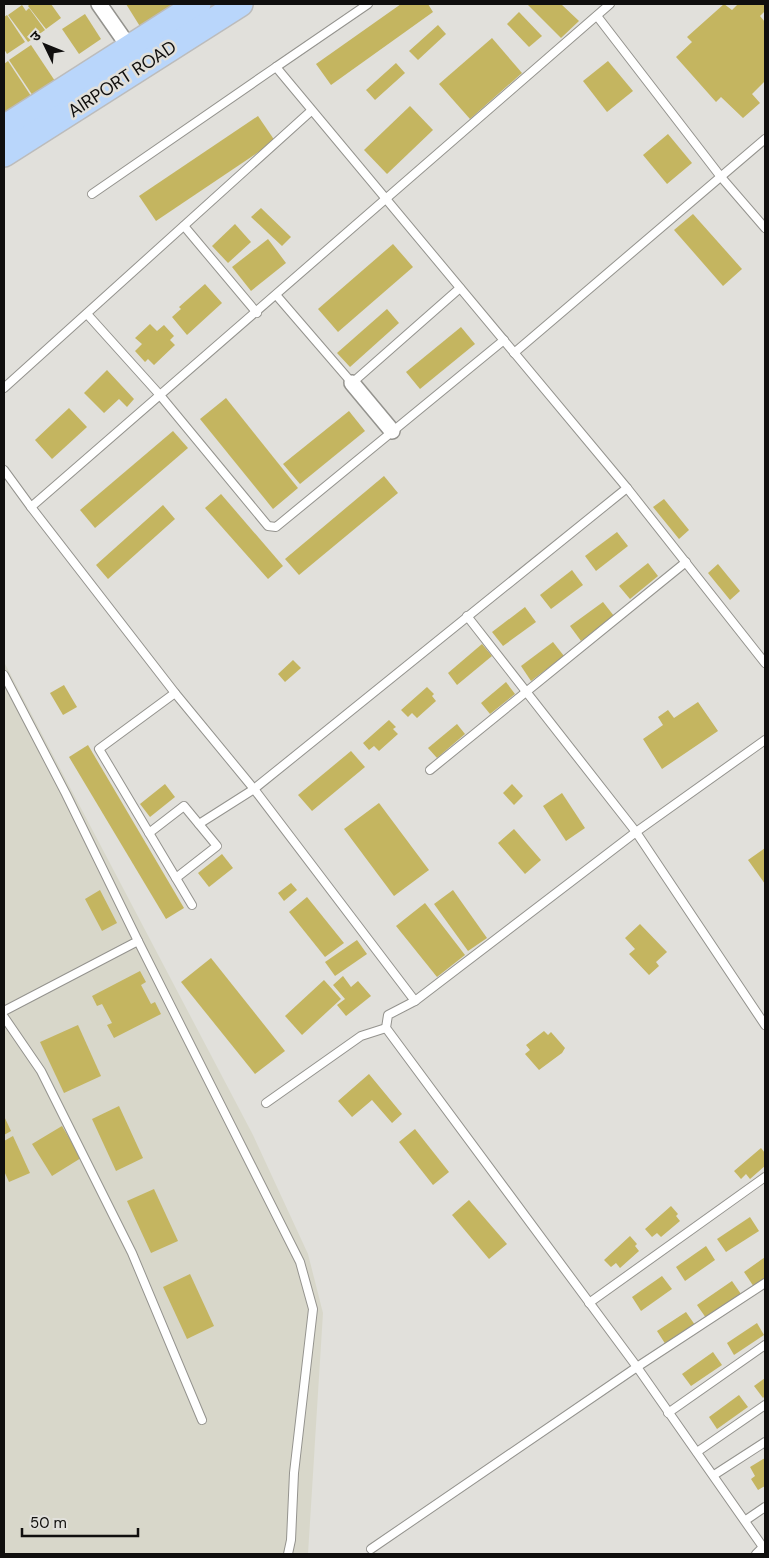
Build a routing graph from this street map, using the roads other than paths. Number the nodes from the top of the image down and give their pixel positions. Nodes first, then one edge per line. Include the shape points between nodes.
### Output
1 (99, 4) edge
2 (198, 4) edge
3 (240, 4) edge
4 (368, 4) edge
5 (610, 4) edge
6 (597, 16) junction
7 (129, 48) junction
8 (276, 67) junction
9 (312, 111) junction
10 (4, 128) edge
11 (765, 139) edge
12 (4, 154) edge
13 (721, 176) junction
14 (92, 194) dead end
15 (387, 200) junction
16 (184, 226) junction
17 (765, 228) edge
18 (460, 288) junction
19 (277, 296) junction
20 (257, 313) junction
21 (87, 314) junction
22 (504, 340) junction
23 (514, 353) junction
24 (352, 382) junction
25 (4, 388) edge
26 (159, 394) junction
27 (392, 432) junction
28 (4, 470) edge
29 (627, 488) junction
30 (31, 507) junction
31 (686, 562) junction
32 (467, 616) junction
33 (765, 663) edge
34 (4, 675) edge
35 (526, 690) junction
36 (175, 693) junction
37 (765, 740) edge
38 (430, 770) dead end
39 (254, 789) junction
40 (199, 824) junction
41 (636, 832) junction
42 (149, 833) junction
43 (176, 878) junction
44 (192, 905) dead end
45 (138, 941) junction
46 (415, 1001) junction
47 (4, 1011) edge
48 (4, 1017) edge
49 (765, 1025) edge
50 (386, 1028) junction
51 (266, 1103) dead end
52 (765, 1176) edge
53 (765, 1284) edge
54 (588, 1303) junction
55 (765, 1345) edge
56 (637, 1367) junction
57 (765, 1405) edge
58 (668, 1413) junction
59 (202, 1420) dead end
60 (765, 1442) edge
61 (697, 1452) junction
62 (714, 1475) junction
63 (765, 1508) edge
64 (746, 1520) junction
65 (764, 1548) edge
66 (371, 1549) dead end
67 (288, 1554) edge
68 (756, 1554) edge

1 - 7 street
2 - 7 main road, AIRPORT ROAD
3 - 12 main road, AIRPORT ROAD
4 - 8 lane
5 - 6 lane
6 - 13 lane
6 - 15 lane
7 - 10 main road, AIRPORT ROAD
8 - 9 lane
8 - 14 lane
9 - 15 lane
9 - 16 lane
11 - 13 lane
13 - 17 lane
13 - 23 lane
15 - 18 lane
15 - 19 lane
16 - 20 lane
16 - 21 lane
18 - 22 lane
18 - 24 lane
19 - 20 lane
19 - 24 lane
20 - 26 lane
21 - 25 lane
21 - 26 lane
22 - 23 lane
22 - 27 lane
23 - 29 lane
24 - 27 street
26 - 27 lane via 268,526 276,527
26 - 30 lane
28 - 30 lane
29 - 31 lane
29 - 32 lane
30 - 36 lane
31 - 33 lane
31 - 35 lane
32 - 35 lane
32 - 39 lane
34 - 45 lane
35 - 38 lane
35 - 41 lane
36 - 39 lane
36 - 42 lane via 99,749
37 - 41 lane
39 - 40 lane
39 - 46 lane
40 - 42 lane via 184,806
40 - 43 lane via 217,846
41 - 46 lane
41 - 49 lane
42 - 43 lane
43 - 44 lane
45 - 47 lane
45 - 67 lane via 300,1262 313,1309
46 - 50 lane via 388,1015
48 - 59 lane via 41,1071 132,1253
50 - 51 lane via 360,1036
50 - 54 lane
52 - 54 lane
53 - 56 lane
54 - 56 lane
55 - 58 lane
56 - 58 lane
56 - 66 lane
57 - 61 lane
58 - 61 lane
60 - 62 lane
61 - 62 lane
62 - 64 lane
63 - 64 lane
64 - 65 lane
65 - 68 lane

